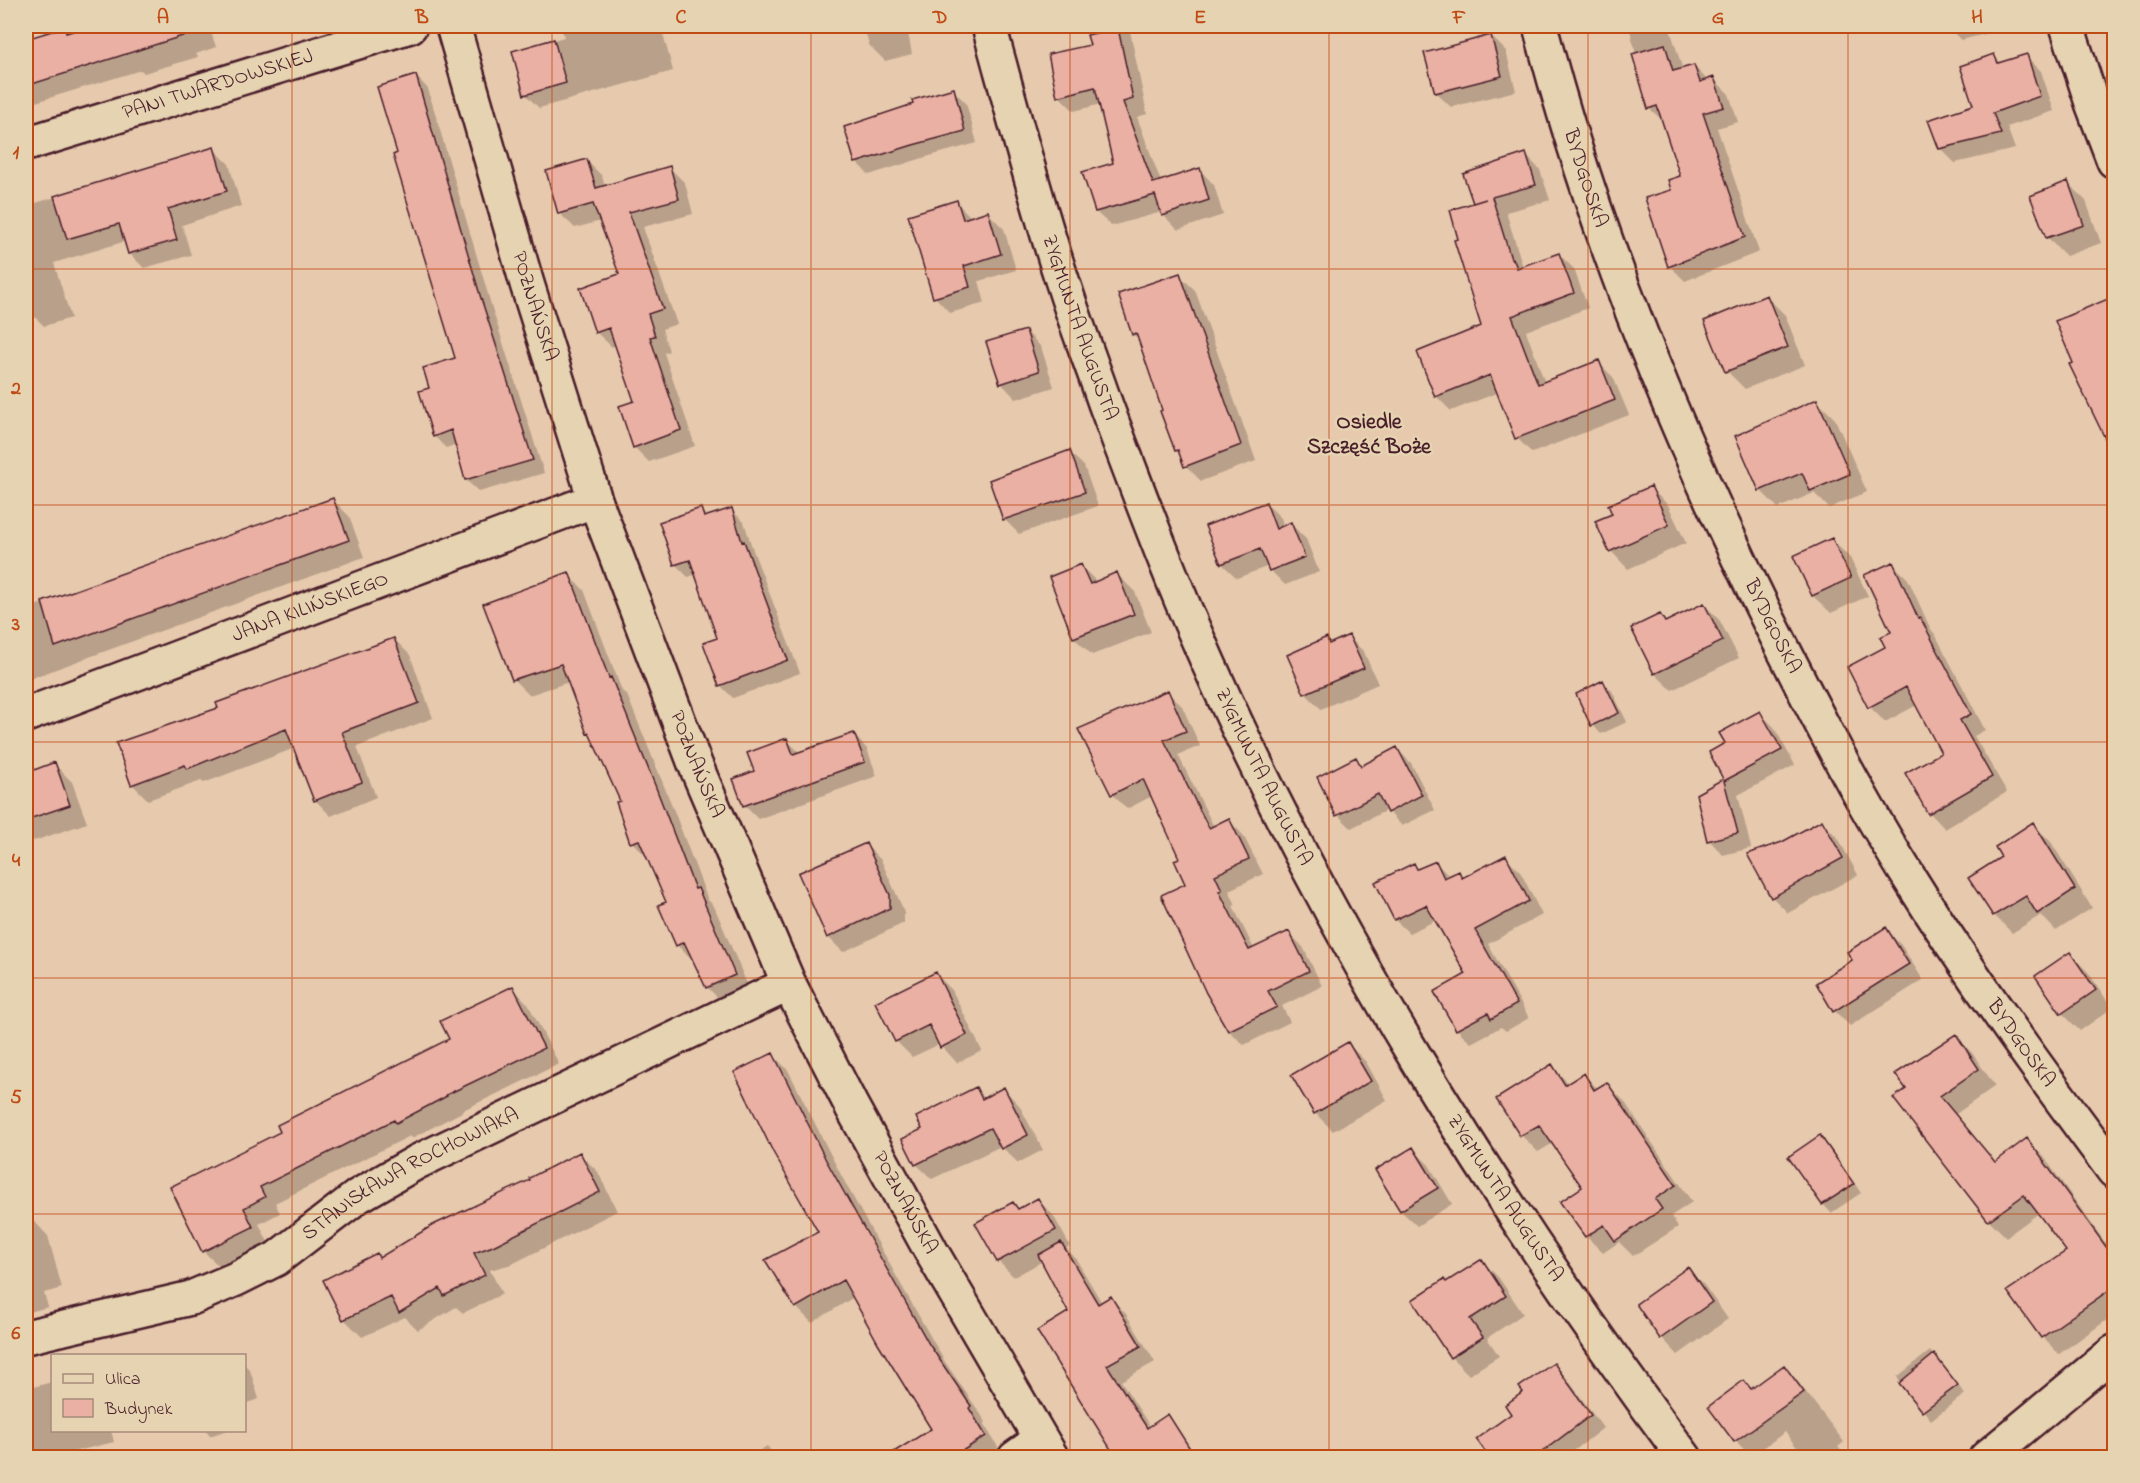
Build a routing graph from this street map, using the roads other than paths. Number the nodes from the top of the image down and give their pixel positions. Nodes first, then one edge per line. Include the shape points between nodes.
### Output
1 (410, 26) edge
2 (453, 26) edge
3 (989, 26) edge
4 (1540, 26) edge
5 (2067, 26) edge
6 (26, 144) edge
7 (2115, 161) edge
8 (595, 500) junction
9 (26, 715) edge
10 (789, 984) junction
11 (2115, 1171) edge
12 (26, 1337) edge
13 (2115, 1352) edge
14 (1035, 1452) edge
15 (1685, 1458) edge
16 (1986, 1458) edge

1 - 6 street, PANI TWARDOWSKIEJ
2 - 8 street, POZNAŃSKA via 527,284
3 - 15 street, ZYGMUNTA AUGUSTA via 1065,289 1144,509 1193,630 1296,846 1379,996 1479,1163 1556,1279
4 - 11 street, BYDGOSKA via 1587,184 1656,372 1728,538 1790,663 1908,876 2041,1074
5 - 7 street
8 - 9 street, JANA KILIŃSKIEGO
8 - 10 street, POZNAŃSKA via 695,764
10 - 12 street, STANISŁAWA ROCHOWIAKA via 417,1162 357,1196 276,1258 236,1279 191,1298
10 - 14 street, POZNAŃSKA
13 - 16 street

